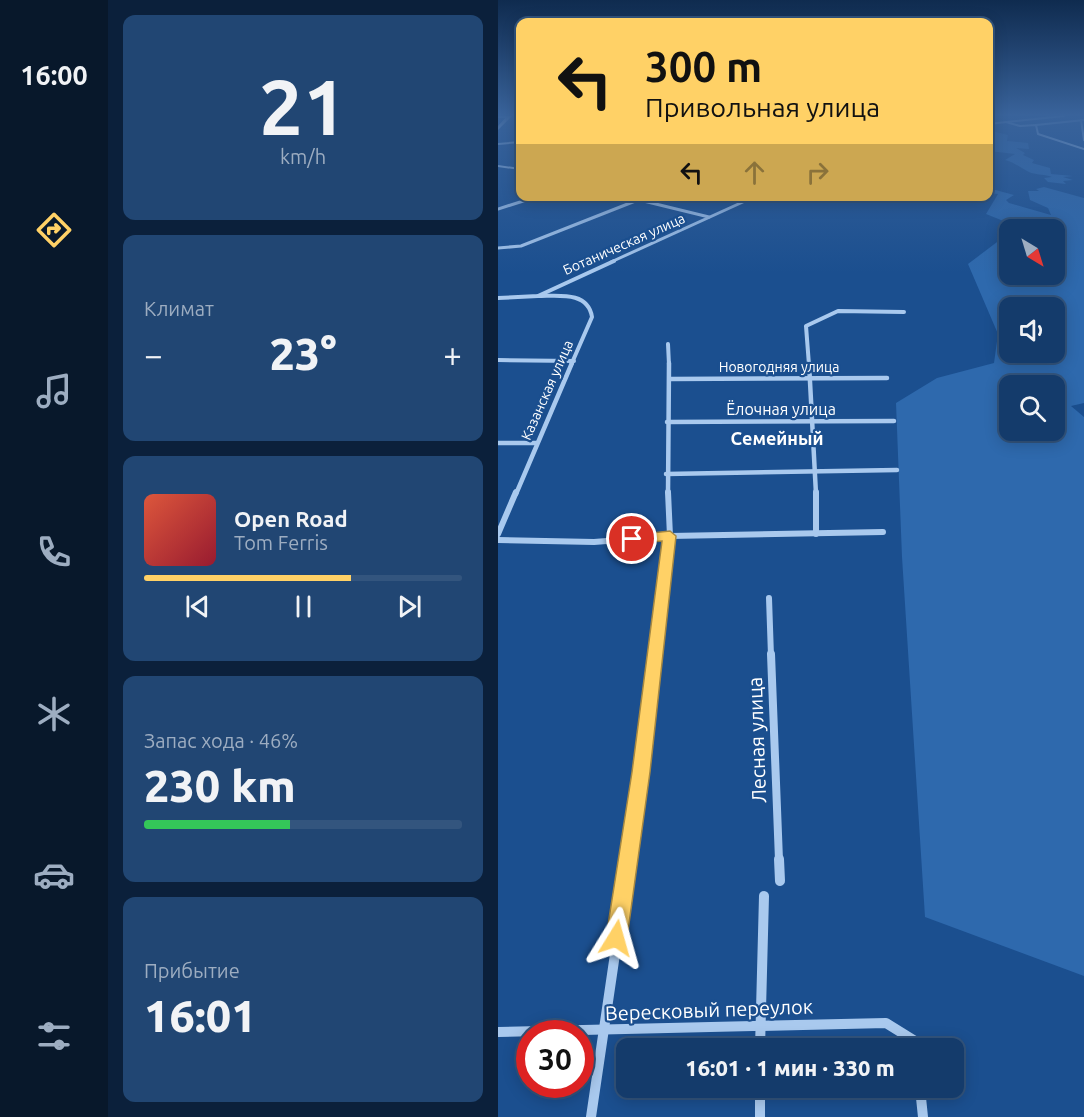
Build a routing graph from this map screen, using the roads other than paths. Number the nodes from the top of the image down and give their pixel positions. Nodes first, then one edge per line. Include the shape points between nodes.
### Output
1 (523, 201) edge
2 (635, 201) edge
3 (642, 201) edge
4 (745, 201) edge
5 (498, 209) edge
6 (709, 217) junction
7 (498, 248) edge
8 (538, 296) junction
9 (498, 298) edge
10 (904, 312) dead end
11 (668, 344) dead end
12 (498, 360) edge
13 (574, 360) junction
14 (887, 378) dead end
15 (670, 379) junction
16 (810, 379) junction
17 (894, 421) dead end
18 (667, 422) junction
19 (812, 423) junction
20 (537, 442) junction
21 (498, 443) edge
22 (897, 470) dead end
23 (816, 473) junction
24 (666, 474) junction
25 (882, 532) dead end
26 (498, 534) edge
27 (816, 534) junction
28 (670, 536) junction
29 (498, 540) edge
30 (769, 598) dead end
31 (780, 881) dead end
32 (764, 896) dead end
33 (760, 1024) junction
34 (498, 1032) edge
35 (602, 1032) junction
36 (760, 1038) edge
37 (910, 1038) edge
38 (760, 1098) edge
39 (921, 1098) edge
40 (591, 1117) edge
41 (760, 1117) edge
42 (923, 1117) edge

1 - 5 street
2 - 7 street via 521,246
3 - 6 street
4 - 6 street, Ботаническая улица
6 - 8 street, Ботаническая улица
8 - 9 street, Ботаническая улица
8 - 13 street, Казанская улица via 577,298 591,308 592,317
10 - 16 street via 838,311 806,326
11 - 15 street
12 - 13 street
13 - 20 street, Казанская улица
14 - 16 street, Новогодняя улица
15 - 16 street, Новогодняя улица
15 - 18 street
16 - 19 street
17 - 19 street, Ёлочная улица
18 - 19 street, Ёлочная улица
18 - 24 street
19 - 23 street
20 - 21 street
20 - 26 street, Казанская улица
22 - 23 street
23 - 24 street
23 - 27 street
24 - 28 street
25 - 27 street
27 - 28 street
28 - 29 street via 594,542
28 - 35 street via 641,772
30 - 31 street, Лесная улица
32 - 33 street
33 - 35 street, Вересковый переулок
33 - 36 street
33 - 37 street, Вересковый переулок via 886,1023
34 - 35 street, Вересковый переулок
35 - 40 street
38 - 41 street
39 - 42 street

